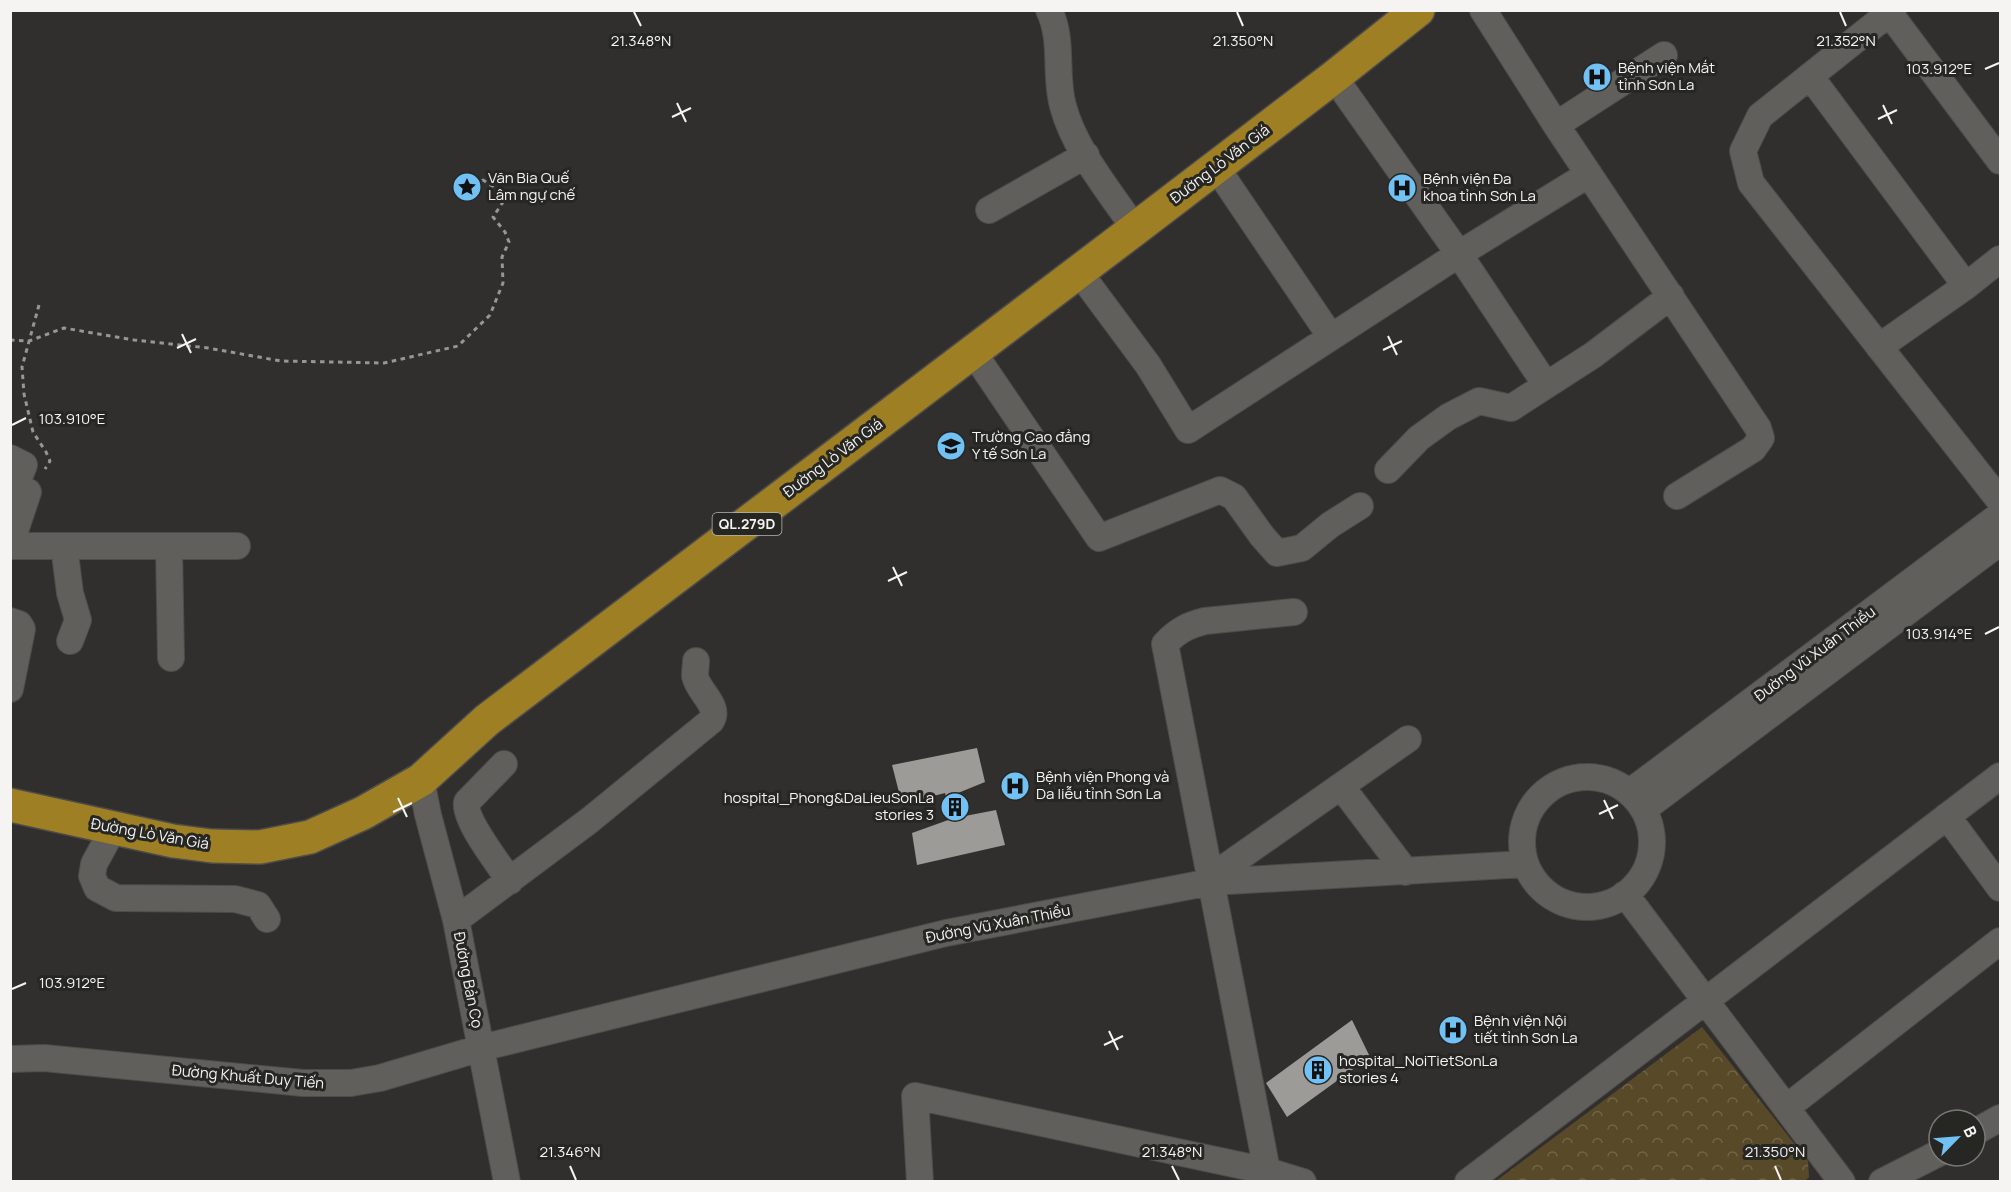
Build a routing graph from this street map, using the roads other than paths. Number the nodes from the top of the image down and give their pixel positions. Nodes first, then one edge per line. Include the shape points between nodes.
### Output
1 (1049, 10) edge
2 (1418, 10) edge
3 (1483, 10) edge
4 (1890, 12) edge
5 (1664, 55) dead end
6 (1810, 76) junction
7 (1334, 77) junction
8 (1556, 125) junction
9 (1086, 155) junction
10 (2001, 161) edge
11 (1216, 168) junction
12 (1589, 174) junction
13 (989, 210) dead end
14 (1135, 229) junction
15 (1459, 254) junction
16 (2001, 259) edge
17 (1078, 272) junction
18 (1966, 286) junction
19 (1671, 296) junction
20 (1331, 337) junction
21 (1880, 347) junction
22 (973, 352) junction
23 (1546, 385) junction
24 (15, 470) edge
25 (1388, 470) dead end
26 (1677, 496) dead end
27 (2001, 501) edge
28 (1360, 506) dead end
29 (2001, 515) edge
30 (10, 537) edge
31 (2001, 542) edge
32 (10, 546) edge
33 (64, 546) junction
34 (237, 546) dead end
35 (169, 547) junction
36 (1294, 612) dead end
37 (10, 621) edge
38 (70, 641) dead end
39 (171, 658) dead end
40 (696, 661) dead end
41 (10, 689) edge
42 (1408, 739) dead end
43 (504, 764) dead end
44 (2001, 776) edge
45 (421, 780) junction
46 (1341, 786) junction
47 (1637, 801) junction
48 (10, 805) edge
49 (1947, 816) junction
50 (113, 829) junction
51 (1525, 864) junction
52 (1406, 872) junction
53 (510, 881) junction
54 (1211, 882) junction
55 (2001, 888) edge
56 (1625, 894) junction
57 (267, 919) dead end
58 (456, 920) junction
59 (2001, 941) edge
60 (1706, 1000) junction
61 (481, 1048) junction
62 (10, 1059) edge
63 (1786, 1107) junction
64 (2001, 1118) edge
65 (1987, 1126) edge
66 (1927, 1159) edge
67 (1266, 1176) edge
68 (507, 1182) edge
69 (920, 1182) edge
70 (1303, 1182) edge
71 (1468, 1182) edge
72 (1842, 1182) edge
73 (1882, 1182) edge

1 - 9 street via 1057,36 1063,107
2 - 7 highway, Đường Lò Văn Giá / QL.279D
3 - 8 street
4 - 6 street
4 - 10 street
5 - 8 street
6 - 18 street
6 - 21 street via 1760,116 1743,151 1751,183
7 - 11 highway, Đường Lò Văn Giá / QL.279D
7 - 15 street
8 - 12 street
9 - 13 street
9 - 14 street
11 - 14 highway, Đường Lò Văn Giá / QL.279D
11 - 20 street
12 - 15 street
12 - 19 street
14 - 17 highway, Đường Lò Văn Giá / QL.279D
15 - 20 street
15 - 23 street
16 - 18 street
17 - 20 street via 1148,365 1188,430
17 - 22 highway, Đường Lò Văn Giá / QL.279D
18 - 21 street
19 - 23 street
19 - 26 street via 1761,438 1753,449
21 - 27 street
22 - 28 street via 1099,538 1220,490 1234,497 1277,553 1302,548
22 - 45 highway, Đường Lò Văn Giá / QL.279D via 487,720
23 - 25 street via 1511,408 1479,402 1448,417 1419,438
24 - 30 street via 15,488 28,492
29 - 47 street, Đường Vũ Xuân Thiều
31 - 47 street, Đường Vũ Xuân Thiều
32 - 33 street
33 - 35 street
33 - 38 street via 70,593 78,616
34 - 35 street
35 - 39 street
36 - 54 street via 1205,621 1173,635 1165,644
37 - 41 street via 22,629
40 - 53 street via 698,684 714,710 711,721
42 - 46 street
43 - 53 street via 466,808
44 - 49 street
45 - 50 highway, Đường Lò Văn Giá / QL.279D via 310,837 260,847 183,843
45 - 58 street, Đường Bản Cọ
46 - 52 street
46 - 54 street via 1227,866
47 - 51 street via 1612,781 1591,776 1569,778 1550,787 1534,802 1524,822 1521,843
47 - 56 street via 1652,829 1652,851 1646,872
48 - 50 highway, Đường Lò Văn Giá / QL.279D
49 - 55 street
49 - 60 street
50 - 57 street via 94,864 92,876 106,893 116,898 236,899 258,905
51 - 52 street, Đường Vũ Xuân Thiều
51 - 56 street via 1536,883 1552,898 1573,906 1594,907
52 - 54 street, Đường Vũ Xuân Thiều
53 - 58 street
54 - 61 street, Đường Vũ Xuân Thiều via 946,933
54 - 67 street
56 - 60 street
58 - 61 street, Đường Bản Cọ
59 - 63 street
60 - 63 street
60 - 71 street
61 - 62 street, Đường Khuất Duy Tiến via 380,1078 329,1084 44,1058
61 - 68 street, Đường Bản Cọ
63 - 72 street
64 - 65 street
66 - 73 street
67 - 69 street via 915,1096
67 - 70 street

